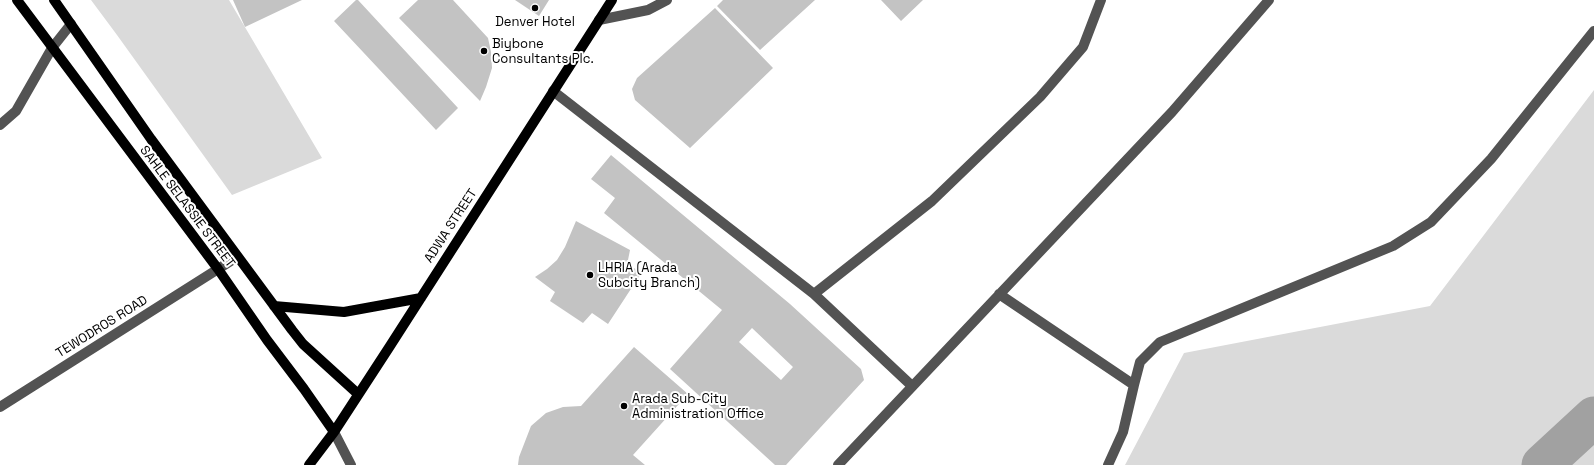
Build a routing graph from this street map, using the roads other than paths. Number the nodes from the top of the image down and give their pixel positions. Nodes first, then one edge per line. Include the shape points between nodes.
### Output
1 (17, 0) edge
2 (54, 0) edge
3 (612, 0) edge
4 (667, 0) edge
5 (1101, 0) edge
6 (1269, 0) edge
7 (599, 20) junction
8 (71, 24) junction
9 (1594, 30) edge
10 (52, 48) junction
11 (553, 91) junction
12 (0, 125) edge
13 (237, 257) junction
14 (218, 269) junction
15 (814, 294) junction
16 (999, 294) junction
17 (420, 298) junction
18 (274, 306) junction
19 (1134, 385) junction
20 (912, 386) junction
21 (358, 394) junction
22 (0, 407) edge
23 (334, 432) junction
24 (310, 465) edge
25 (350, 465) edge
26 (838, 465) edge
27 (1108, 465) edge

1 - 10 main road, SAHLE SELASSIE STREET
2 - 8 main road
3 - 7 main road, ADWA STREET
4 - 7 street via 648,10
5 - 15 street via 1083,47 1040,97 932,201
6 - 16 street via 1172,112
7 - 11 main road, ADWA STREET
8 - 10 street
8 - 13 main road
9 - 19 street via 1491,159 1431,222 1393,246 1160,342 1140,362
10 - 12 street via 16,111
10 - 14 main road, SAHLE SELASSIE STREET
11 - 15 street
11 - 17 main road, ADWA STREET
13 - 14 street, TEWODROS ROAD
13 - 18 main road
14 - 22 street, TEWODROS ROAD
14 - 23 main road, SAHLE SELASSIE STREET
15 - 20 street
16 - 19 street
16 - 20 street
17 - 18 main road via 344,312
17 - 21 main road, ADWA STREET
18 - 21 main road via 303,344
19 - 27 street via 1123,432
20 - 26 street
21 - 23 main road, ADWA STREET
23 - 24 main road, ADWA STREET
23 - 25 street

